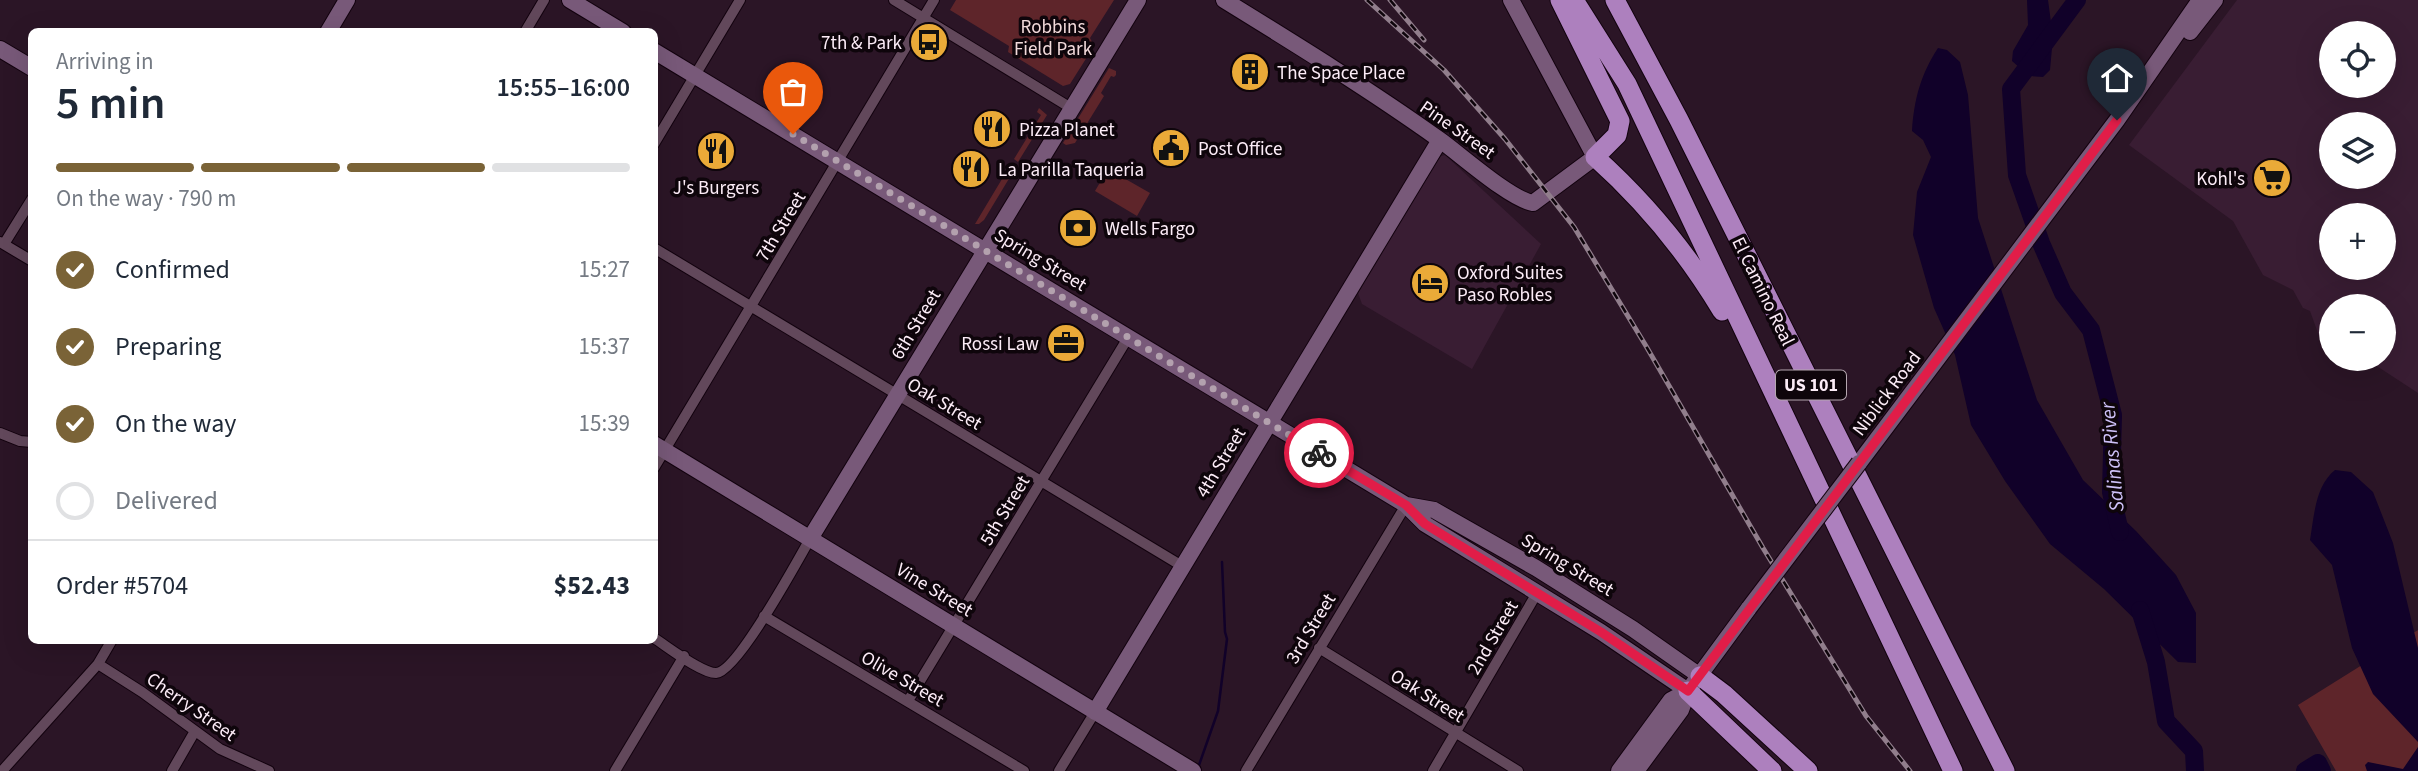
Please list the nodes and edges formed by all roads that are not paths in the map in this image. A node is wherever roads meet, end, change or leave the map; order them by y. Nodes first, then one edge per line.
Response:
1 (347, 0) edge
2 (544, 0) edge
3 (570, 0) edge
4 (740, 0) edge
5 (894, 0) edge
6 (934, 0) edge
7 (1138, 0) edge
8 (1224, 0) edge
9 (1511, 0) edge
10 (1560, 0) edge
11 (1574, 0) edge
12 (1615, 0) edge
13 (2200, 0) edge
14 (2215, 0) edge
15 (923, 19) junction
16 (330, 28) edge
17 (527, 28) edge
18 (616, 28) edge
19 (0, 49) edge
20 (658, 53) edge
21 (28, 66) edge
22 (693, 75) junction
23 (1070, 108) junction
24 (2117, 120) junction
25 (658, 137) edge
26 (1440, 140) junction
27 (1595, 157) junction
28 (839, 162) junction
29 (28, 205) edge
30 (2, 243) edge
31 (658, 250) edge
32 (985, 250) junction
33 (28, 259) edge
34 (751, 307) junction
35 (1129, 336) junction
36 (897, 395) junction
37 (1269, 423) junction
38 (0, 433) edge
39 (28, 442) edge
40 (660, 447) edge
41 (1810, 470) junction
42 (1041, 481) junction
43 (1406, 505) junction
44 (811, 537) junction
45 (1182, 566) junction
46 (1537, 593) junction
47 (764, 616) junction
48 (954, 625) junction
49 (658, 640) edge
50 (110, 644) edge
51 (1319, 648) junction
52 (684, 656) junction
53 (98, 664) junction
54 (1694, 683) junction
55 (908, 701) junction
56 (1095, 712) junction
57 (195, 731) junction
58 (1456, 733) junction
59 (1192, 770) edge
60 (2, 771) edge
61 (172, 771) edge
62 (269, 771) edge
63 (615, 771) edge
64 (1024, 771) edge
65 (1059, 771) edge
66 (1245, 771) edge
67 (1433, 771) edge
68 (1518, 771) edge
69 (1619, 771) edge
70 (1636, 771) edge
71 (1772, 771) edge
72 (1808, 771) edge
73 (1953, 771) edge
74 (2005, 771) edge

1 - 16 main road
2 - 17 street
3 - 18 main road
4 - 22 street
5 - 15 street
6 - 15 street, 7th Street
7 - 23 main road, 6th Street
8 - 26 main road, Pine Street
9 - 27 main road
10 - 27 highway
11 - 41 highway, El Camino Real / US 101
12 - 74 highway, El Camino Real / US 101
13 - 24 main road, Niblick Road
14 - 24 main road, Niblick Road
15 - 23 street
15 - 28 street, 7th Street
19 - 21 main road
20 - 22 main road, Spring Street
22 - 25 street
22 - 28 main road, Spring Street
23 - 32 main road, 6th Street
24 - 54 main road, Niblick Road, bridge
26 - 27 main road, Pine Street
26 - 37 main road, 4th Street
27 - 41 highway
28 - 32 main road, Spring Street
28 - 34 street, 7th Street
29 - 30 street
30 - 33 street
31 - 34 street, Oak Street
32 - 35 main road, Spring Street
32 - 36 main road, 6th Street
34 - 36 street, Oak Street
34 - 40 street, 7th Street
35 - 37 main road, Spring Street
35 - 42 street, 5th Street
36 - 42 street, Oak Street
36 - 44 main road, 6th Street
37 - 43 main road, Spring Street
37 - 45 main road, 4th Street
38 - 39 street
40 - 44 main road, Vine Street
41 - 73 highway, El Camino Real / US 101
42 - 45 street, Oak Street
42 - 48 street, 5th Street
43 - 46 main road, Spring Street
43 - 51 street, 3rd Street
43 - 54 main road, Spring Street
44 - 47 street, 6th Street
44 - 48 main road, Vine Street
45 - 56 main road, 4th Street
46 - 54 main road, Spring Street
46 - 58 street, 2nd Street
47 - 52 street, 6th Street
47 - 55 street, Olive Street
48 - 55 street, 5th Street
48 - 56 main road, Vine Street
49 - 52 street
50 - 53 street
51 - 58 street, Oak Street
51 - 66 street, 3rd Street
52 - 63 street
53 - 57 street, Cherry Street
53 - 60 street
54 - 69 main road
54 - 70 main road
54 - 71 highway
54 - 72 highway
55 - 64 street, Olive Street
56 - 59 main road, Vine Street
56 - 65 street, 4th Street
57 - 61 street
57 - 62 street, Cherry Street
58 - 67 street, 2nd Street
58 - 68 street, Oak Street

